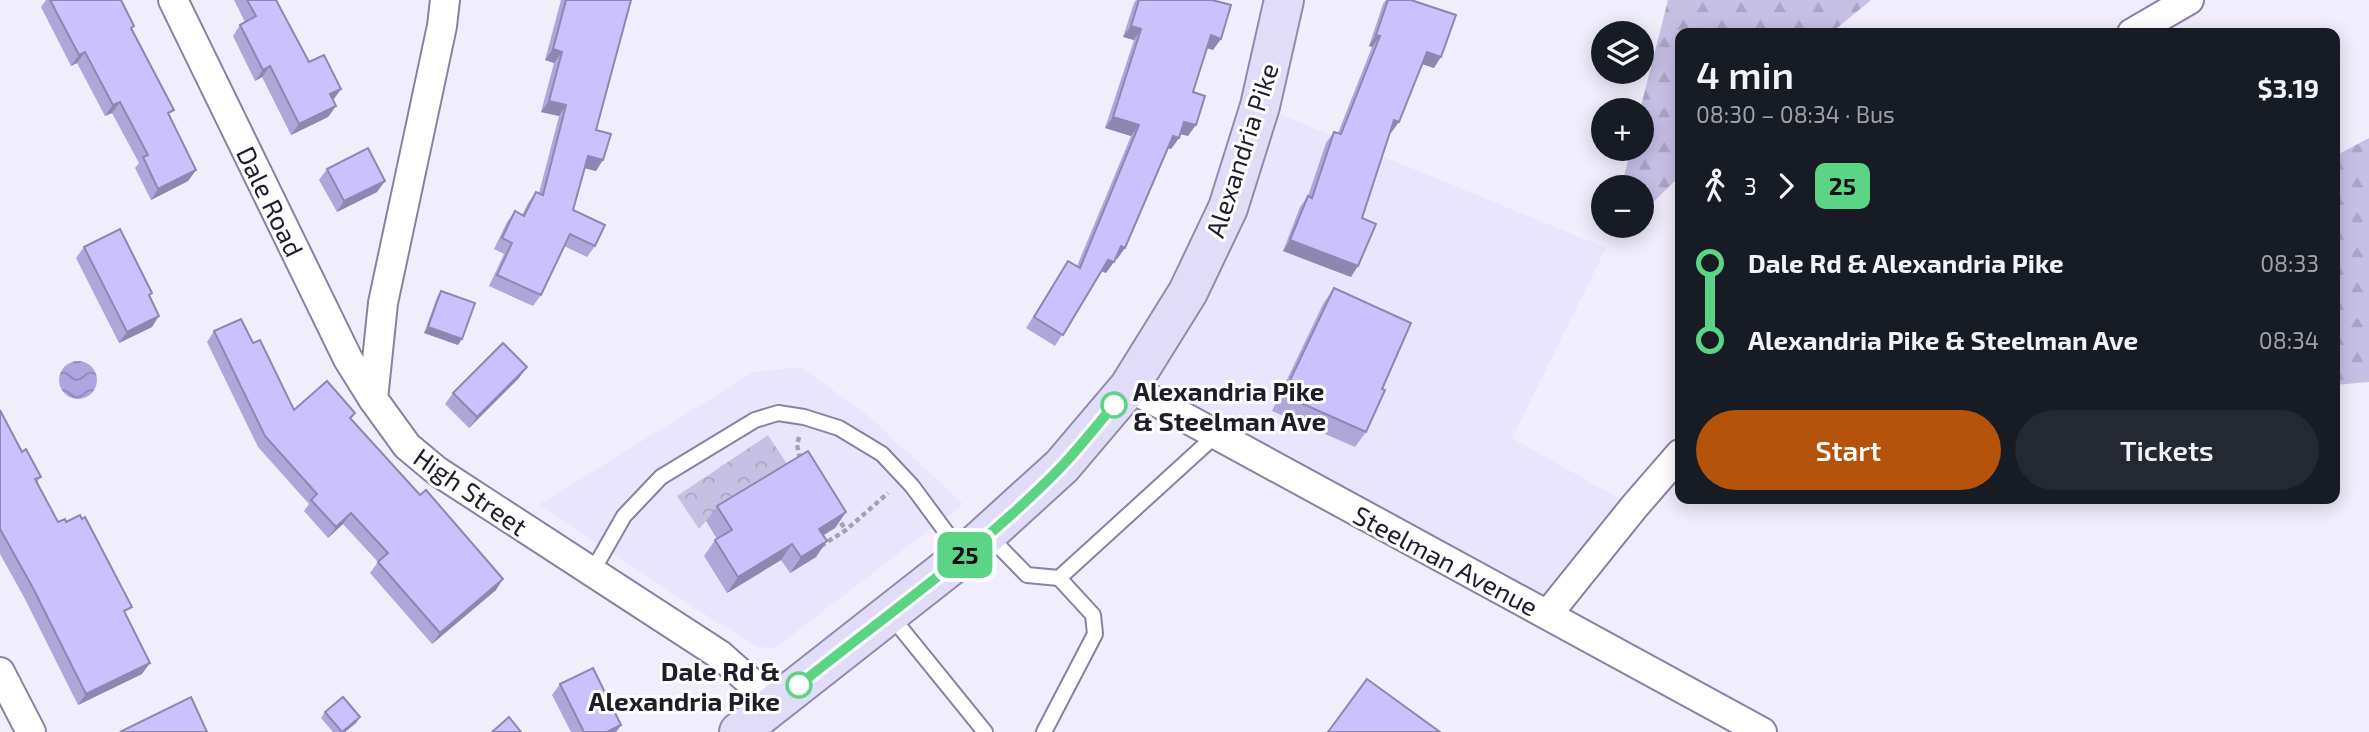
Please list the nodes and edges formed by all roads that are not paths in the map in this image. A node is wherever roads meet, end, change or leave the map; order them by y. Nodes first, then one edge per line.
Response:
1 (173, 0) edge
2 (445, 0) edge
3 (1284, 0) edge
4 (2189, 0) edge
5 (2141, 28) edge
6 (1129, 387) junction
7 (373, 399) junction
8 (1217, 434) junction
9 (1675, 460) edge
10 (975, 545) junction
11 (592, 572) junction
12 (1059, 578) junction
13 (888, 613) junction
14 (1548, 614) junction
15 (0, 672) edge
16 (779, 702) junction
17 (31, 732) edge
18 (739, 732) edge
19 (985, 732) edge
20 (1044, 732) edge
21 (1762, 732) edge

1 - 7 street, Dale Road
2 - 7 street
3 - 6 main road, Alexandria Pike
4 - 5 street
6 - 8 street, Steelman Avenue
6 - 10 main road, Alexandria Pike
7 - 11 street, High Street
8 - 12 lane
8 - 14 street, Steelman Avenue
9 - 14 street
10 - 11 lane
10 - 12 lane
10 - 13 main road, Alexandria Pike
11 - 16 street, High Street
12 - 20 lane
13 - 16 main road, Alexandria Pike
13 - 19 lane
14 - 21 street, Steelman Avenue
15 - 17 street
16 - 18 main road, Alexandria Pike

